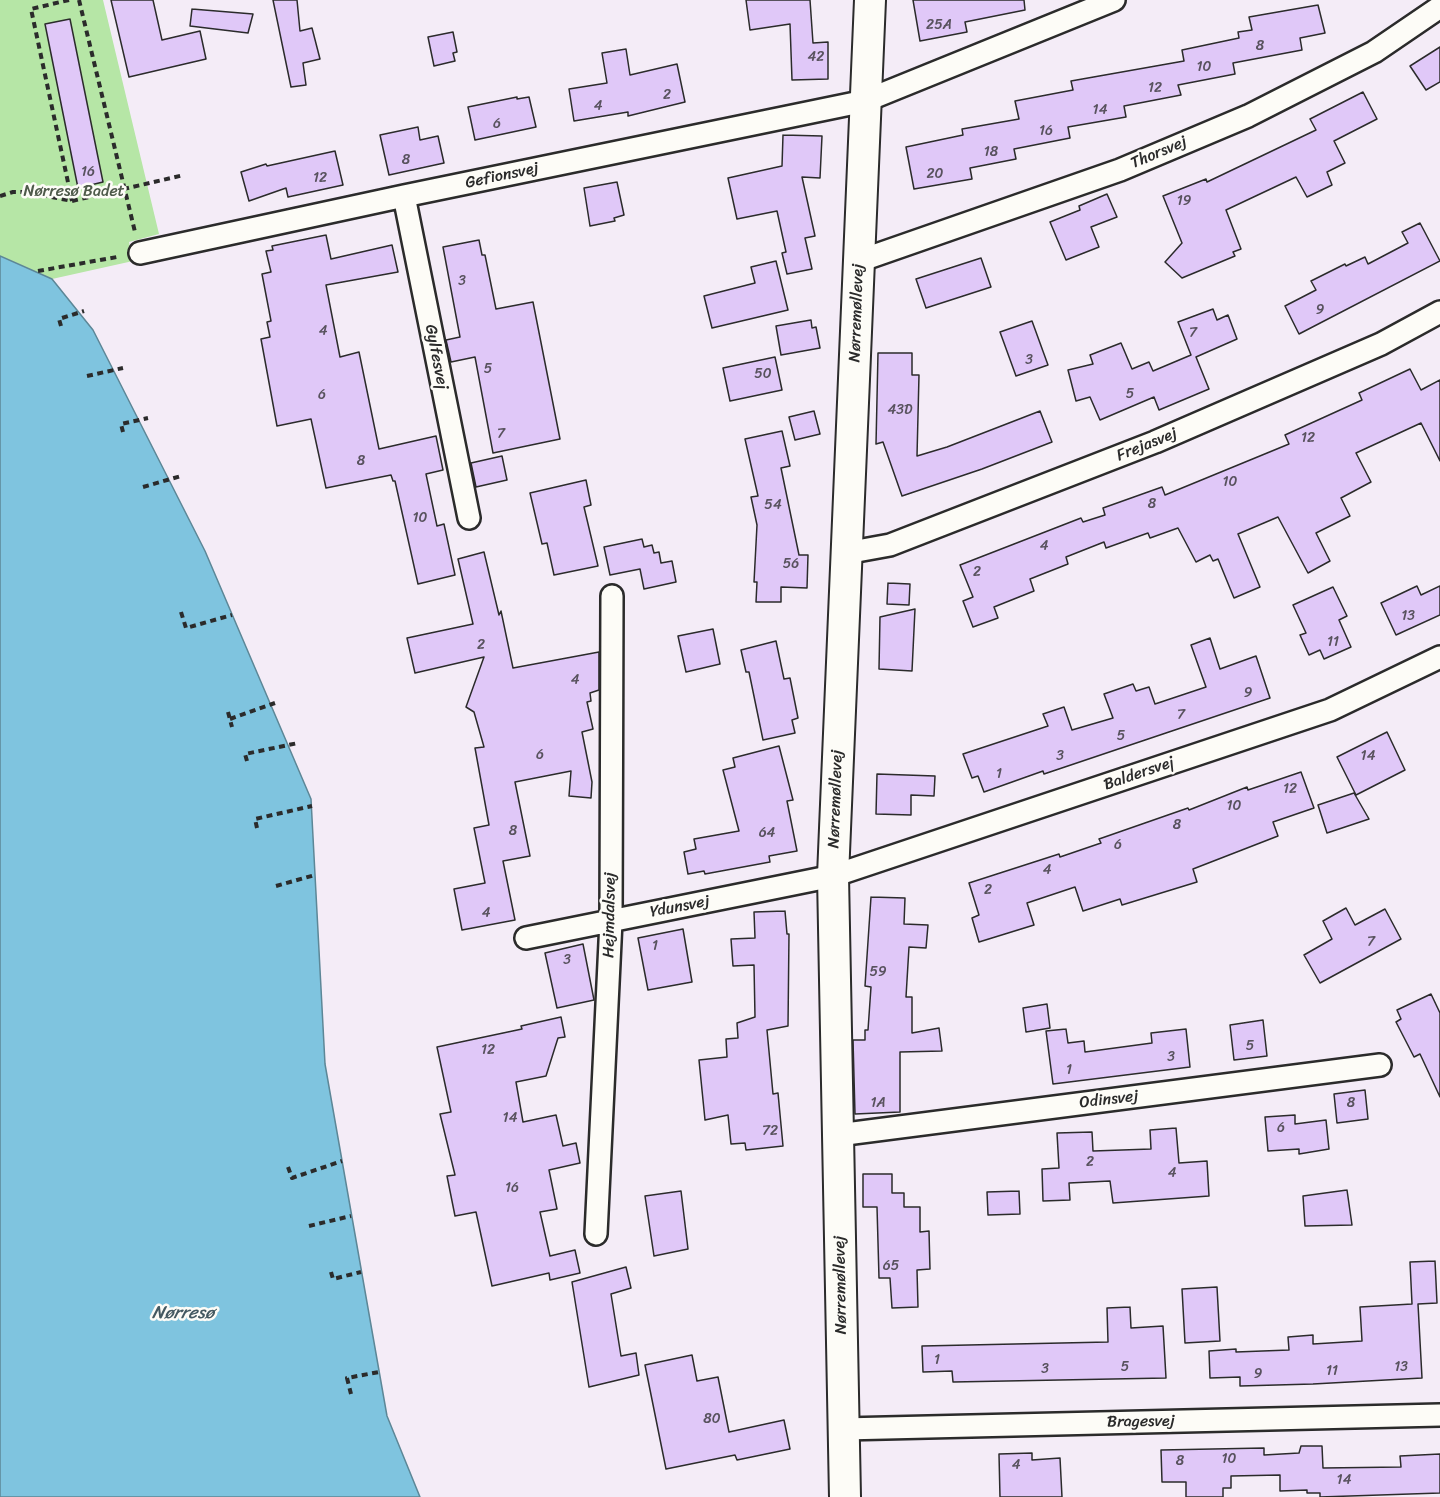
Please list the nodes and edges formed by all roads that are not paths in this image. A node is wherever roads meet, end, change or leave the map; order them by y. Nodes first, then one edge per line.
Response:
1 (870, 0) edge
2 (1114, 0) edge
3 (1440, 7) edge
4 (865, 101) junction
5 (404, 196) junction
6 (140, 253) road end
7 (859, 261) junction
8 (1440, 312) edge
9 (469, 518) dead end
10 (846, 553) junction
11 (612, 596) dead end
12 (1440, 657) edge
13 (833, 876) junction
14 (611, 921) junction
15 (526, 938) dead end
16 (1380, 1065) dead end
17 (838, 1135) junction
18 (596, 1234) dead end
19 (1440, 1415) edge
20 (843, 1429) junction
21 (845, 1497) edge

1 - 4 street, Nørremøllevej
2 - 4 street
3 - 7 street, Thorsvej
4 - 5 street, Gefionsvej
4 - 7 street, Nørremøllevej
5 - 6 street, Gefionsvej
5 - 9 street, Gylfesvej
7 - 10 street, Nørremøllevej
8 - 10 street, Frejasvej
10 - 13 street, Nørremøllevej
11 - 14 street, Hejmdalsvej
12 - 13 street, Baldersvej
13 - 14 street, Ydunsvej
13 - 17 street, Nørremøllevej
14 - 15 street, Ydunsvej
14 - 18 street, Hejmdalsvej
16 - 17 street, Odinsvej
17 - 20 street, Nørremøllevej
19 - 20 street, Bragesvej
20 - 21 street, Nørremøllevej

